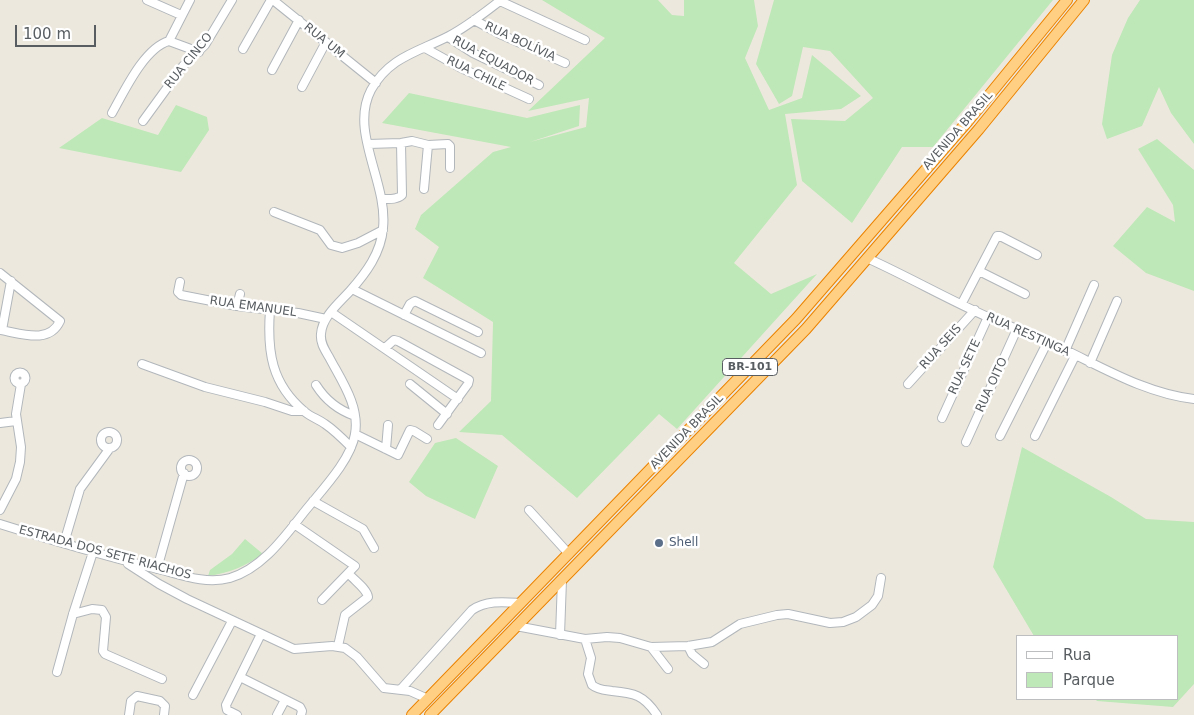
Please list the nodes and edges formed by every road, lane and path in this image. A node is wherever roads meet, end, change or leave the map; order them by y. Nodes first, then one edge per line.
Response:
1 (147, 0) edge
2 (190, 0) edge
3 (232, 0) edge
4 (272, 0) edge
5 (500, 0) edge
6 (1067, 0) edge
7 (1084, 0) edge
8 (181, 15) junction
9 (298, 20) junction
10 (474, 20) junction
11 (448, 37) junction
12 (585, 40) dead end
13 (169, 41) junction
14 (326, 42) junction
15 (425, 48) junction
16 (243, 49) dead end
17 (199, 52) junction
18 (565, 63) dead end
19 (272, 70) dead end
20 (376, 83) junction
21 (539, 84) dead end
22 (302, 86) dead end
23 (529, 99) dead end
24 (112, 113) dead end
25 (144, 121) dead end
26 (401, 143) junction
27 (368, 144) junction
28 (428, 145) junction
29 (450, 168) dead end
30 (424, 189) dead end
31 (382, 199) junction
32 (274, 212) dead end
33 (383, 230) junction
34 (1037, 255) dead end
35 (868, 258) junction
36 (979, 271) junction
37 (0, 273) edge
38 (10, 281) junction
39 (180, 282) dead end
40 (1094, 286) dead end
41 (352, 289) junction
42 (240, 294) dead end
43 (1025, 294) dead end
44 (1117, 301) dead end
45 (962, 303) junction
46 (238, 306) junction
47 (270, 310) junction
48 (975, 310) junction
49 (331, 312) junction
50 (404, 315) junction
51 (988, 317) junction
52 (326, 319) junction
53 (1018, 329) junction
54 (1, 330) edge
55 (478, 332) dead end
56 (1048, 342) junction
57 (385, 348) junction
58 (1065, 351) junction
59 (481, 353) dead end
60 (1075, 356) junction
61 (1090, 363) junction
62 (142, 364) dead end
63 (21, 384) dead end
64 (410, 384) dead end
65 (908, 384) dead end
66 (316, 385) dead end
67 (458, 399) junction
68 (1194, 399) edge
69 (304, 411) junction
70 (447, 414) junction
71 (355, 416) junction
72 (942, 418) dead end
73 (16, 422) junction
74 (0, 423) edge
75 (388, 425) dead end
76 (438, 426) dead end
77 (355, 434) junction
78 (1000, 436) dead end
79 (1034, 436) dead end
80 (427, 439) dead end
81 (966, 442) dead end
82 (351, 447) junction
83 (110, 448) dead end
84 (386, 449) junction
85 (184, 473) dead end
86 (313, 501) junction
87 (0, 510) edge
88 (529, 510) dead end
89 (0, 524) edge
90 (294, 524) junction
91 (64, 544) junction
92 (374, 548) dead end
93 (93, 552) junction
94 (569, 554) junction
95 (123, 561) junction
96 (157, 569) junction
97 (349, 574) junction
98 (881, 578) dead end
99 (562, 580) junction
100 (322, 600) dead end
101 (521, 603) junction
102 (73, 614) junction
103 (232, 621) junction
104 (516, 626) junction
105 (261, 634) junction
106 (560, 635) junction
107 (585, 639) junction
108 (338, 646) junction
109 (688, 646) junction
110 (651, 647) junction
111 (704, 664) dead end
112 (668, 668) dead end
113 (58, 672) dead end
114 (240, 677) junction
115 (162, 679) dead end
116 (401, 689) junction
117 (193, 695) dead end
118 (428, 699) junction
119 (285, 700) junction
120 (233, 713) edge
121 (129, 715) edge
122 (164, 715) edge
123 (277, 715) edge
124 (301, 715) edge
125 (412, 715) edge
126 (430, 715) edge
127 (657, 715) edge

1 - 8 street
2 - 8 street
3 - 17 street, RUA CINCO
4 - 9 street, RUA UM
4 - 16 street
5 - 10 street, ESTRADA DOS SETE RIACHOS
5 - 12 street
6 - 94 highway, AVENIDA BRASIL / BR-101
7 - 35 highway, AVENIDA BRASIL / BR-101
8 - 13 street
9 - 14 street, RUA UM
9 - 19 street
10 - 11 street, ESTRADA DOS SETE RIACHOS
10 - 18 street, RUA BOLÍVIA
11 - 15 street, ESTRADA DOS SETE RIACHOS
11 - 21 street, RUA EQUADOR
13 - 17 street
13 - 24 street
14 - 20 street, RUA UM
14 - 22 street
15 - 20 street, ESTRADA DOS SETE RIACHOS
15 - 23 street, RUA CHILE
17 - 25 street, RUA CINCO
20 - 27 street, ESTRADA DOS SETE RIACHOS
26 - 27 street
26 - 28 street
26 - 31 street
27 - 31 street, ESTRADA DOS SETE RIACHOS
28 - 29 street
28 - 30 street
31 - 33 street, ESTRADA DOS SETE RIACHOS
32 - 33 street
33 - 41 street, ESTRADA DOS SETE RIACHOS
34 - 36 street
35 - 45 street, RUA RESTINGA
35 - 99 highway, AVENIDA BRASIL / BR-101
36 - 43 street
36 - 45 street
37 - 38 street
38 - 54 street
38 - 54 street
39 - 46 street, RUA EMANUEL
40 - 58 street
41 - 49 street, ESTRADA DOS SETE RIACHOS
41 - 50 street
42 - 46 street
44 - 61 street
45 - 48 street, RUA RESTINGA
46 - 47 street, RUA EMANUEL
47 - 52 street, RUA EMANUEL
47 - 69 street
48 - 51 street, RUA RESTINGA
48 - 65 street, RUA SEIS
49 - 52 street, ESTRADA DOS SETE RIACHOS
49 - 57 street
50 - 55 street
50 - 59 street
51 - 53 street, RUA RESTINGA
51 - 72 street, RUA SETE
52 - 71 street, ESTRADA DOS SETE RIACHOS
53 - 56 street, RUA RESTINGA
53 - 81 street, RUA OITO
56 - 58 street, RUA RESTINGA
56 - 78 street
57 - 67 street
57 - 67 street
58 - 60 street, RUA RESTINGA
60 - 61 street, RUA RESTINGA
60 - 79 street
61 - 68 street, RUA RESTINGA
62 - 69 street
63 - 73 street
64 - 70 street
66 - 71 street
67 - 70 street
69 - 82 street
70 - 76 street
71 - 77 street, ESTRADA DOS SETE RIACHOS
73 - 74 street
73 - 87 street
75 - 84 street
77 - 82 street, ESTRADA DOS SETE RIACHOS
77 - 84 street
80 - 84 street
82 - 86 street, ESTRADA DOS SETE RIACHOS
83 - 91 street
85 - 96 street
86 - 90 street, ESTRADA DOS SETE RIACHOS
86 - 92 street
88 - 94 street
89 - 91 street, ESTRADA DOS SETE RIACHOS
90 - 96 street, ESTRADA DOS SETE RIACHOS
90 - 97 street
91 - 93 street, ESTRADA DOS SETE RIACHOS
93 - 95 street, ESTRADA DOS SETE RIACHOS
93 - 102 street
94 - 101 highway, AVENIDA BRASIL / BR-101
95 - 96 street, ESTRADA DOS SETE RIACHOS
95 - 103 street
97 - 100 street
97 - 108 street
98 - 109 street
99 - 104 highway, AVENIDA BRASIL / BR-101
99 - 106 street
101 - 116 street
101 - 118 highway, AVENIDA BRASIL / BR-101
102 - 113 street
102 - 115 street
103 - 105 street
103 - 117 street
104 - 106 street
104 - 126 highway, AVENIDA BRASIL / BR-101
105 - 108 street
105 - 114 street
106 - 107 street
107 - 110 street
107 - 127 street
108 - 116 street
109 - 110 street
109 - 111 street
110 - 112 street
114 - 119 street
114 - 120 street
116 - 118 street
118 - 125 highway, AVENIDA BRASIL / BR-101
119 - 123 street
119 - 124 street
121 - 122 street

